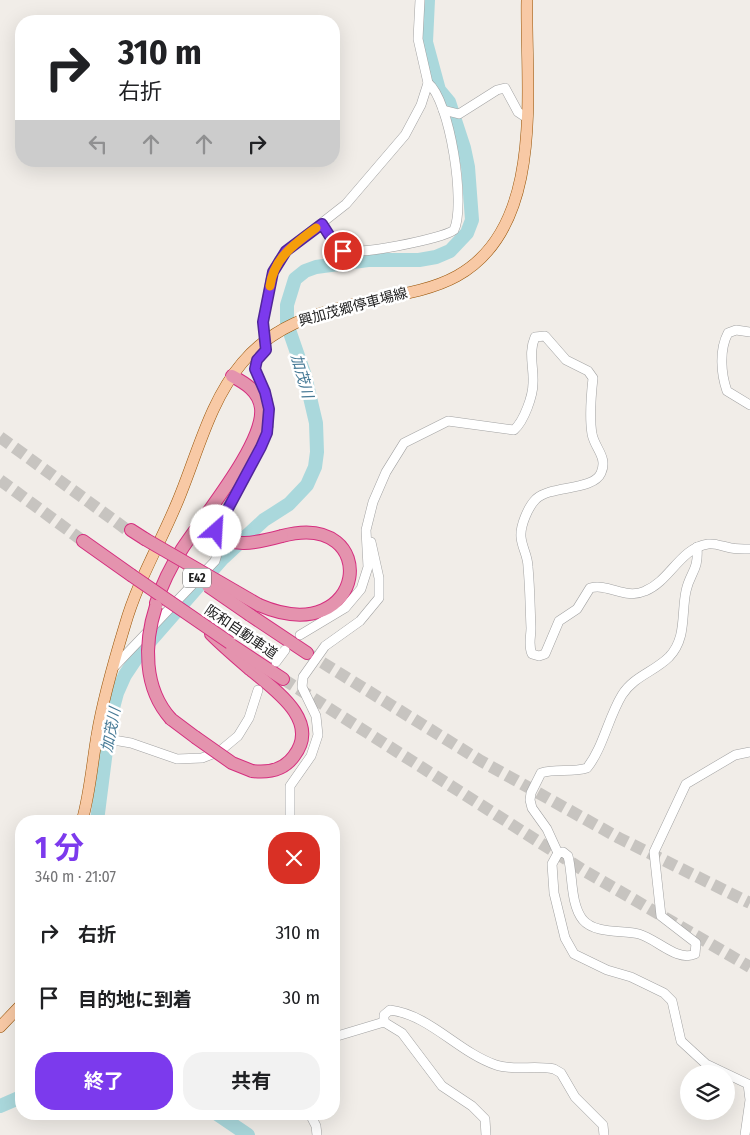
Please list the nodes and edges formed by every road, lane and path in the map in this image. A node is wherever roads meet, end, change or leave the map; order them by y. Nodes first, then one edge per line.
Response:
1 (420, 0) edge
2 (527, 0) edge
3 (428, 83) junction
4 (443, 110) junction
5 (527, 118) junction
6 (322, 224) junction
7 (750, 332) edge
8 (264, 340) junction
9 (232, 376) junction
10 (750, 405) edge
11 (201, 520) junction
12 (367, 524) junction
13 (130, 531) tunnel mouth
14 (84, 541) tunnel mouth
15 (697, 547) junction
16 (750, 549) edge
17 (254, 610) junction
18 (300, 635) dead end
19 (227, 646) junction
20 (285, 650) dead end
21 (308, 653) tunnel mouth
22 (276, 662) dead end
23 (113, 668) junction
24 (283, 679) tunnel mouth
25 (258, 690) dead end
26 (98, 737) junction
27 (750, 752) edge
28 (83, 815) edge
29 (290, 815) edge
30 (558, 854) junction
31 (15, 1011) edge
32 (384, 1022) junction
33 (0, 1027) edge
34 (340, 1035) edge
35 (313, 1120) edge
36 (317, 1135) edge
37 (486, 1135) edge
38 (604, 1135) edge
39 (745, 1135) edge

1 - 3 street
2 - 5 main road, 興加茂郷停車場線
3 - 4 street
3 - 6 street
4 - 5 street
4 - 6 street
5 - 8 main road, 興加茂郷停車場線
6 - 8 street
7 - 10 street
8 - 9 main road, 興加茂郷停車場線
8 - 23 street
9 - 11 highway
9 - 23 main road, 興加茂郷停車場線
11 - 17 highway, bridge
11 - 19 highway, bridge
12 - 15 street
12 - 18 street
12 - 29 street
13 - 17 highway, 阪和自動車道 / E42, bridge
14 - 19 highway, 阪和自動車道 / E42, bridge
15 - 16 street
15 - 30 street
17 - 21 highway, 阪和自動車道 / E42
19 - 24 highway, 阪和自動車道 / E42
20 - 22 street
23 - 26 main road, 興加茂郷停車場線
25 - 26 street
26 - 28 main road, 興加茂郷停車場線
27 - 30 street
30 - 39 street
31 - 33 main road
32 - 34 street
32 - 37 street
32 - 38 street
35 - 36 street

